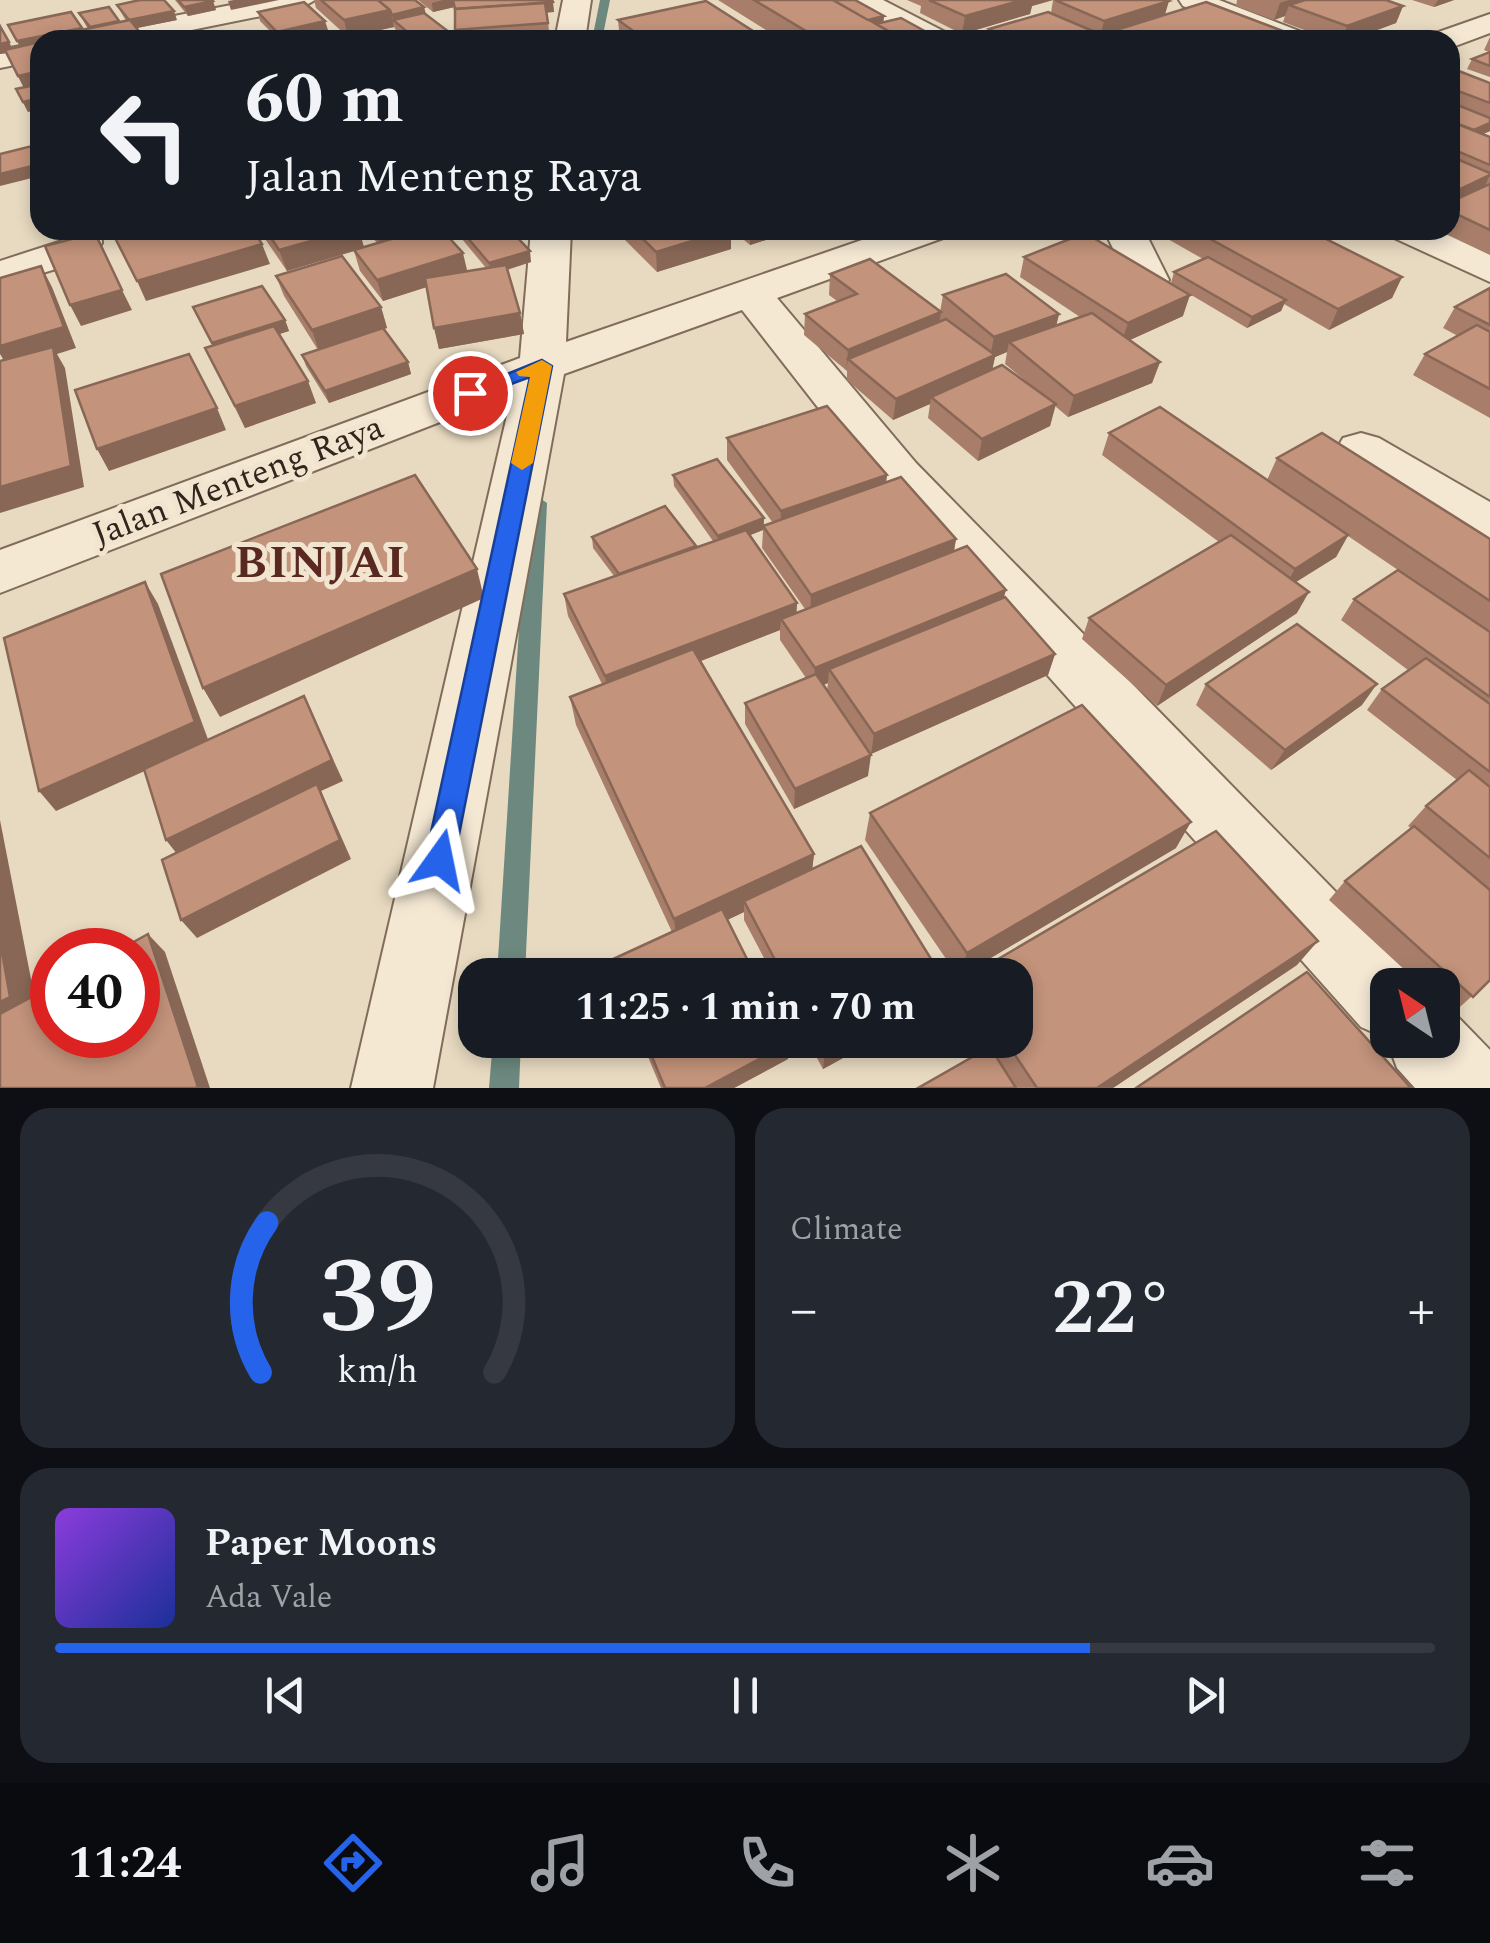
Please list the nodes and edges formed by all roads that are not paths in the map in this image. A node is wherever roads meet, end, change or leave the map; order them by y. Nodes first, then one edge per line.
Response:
1 (301, 0) edge
2 (577, 0) edge
3 (862, 0) edge
4 (1193, 0) edge
5 (1490, 23) edge
6 (201, 30) edge
7 (572, 30) edge
8 (919, 30) edge
9 (1270, 30) edge
10 (1460, 34) edge
11 (30, 53) edge
12 (0, 58) edge
13 (82, 240) edge
14 (550, 240) edge
15 (899, 240) edge
16 (1129, 240) edge
17 (1428, 240) edge
18 (1490, 270) edge
19 (0, 274) edge
20 (1148, 280) edge
21 (749, 291) junction
22 (542, 366) junction
23 (1361, 450) dead end
24 (1490, 527) edge
25 (0, 572) edge
26 (1370, 981) edge
27 (1442, 1058) edge
28 (392, 1088) edge
29 (1470, 1088) edge

1 - 6 street
2 - 7 street
3 - 8 street
4 - 9 street
5 - 10 street
11 - 12 street
13 - 19 street
14 - 22 street
15 - 21 street, Jalan Menteng Raya
16 - 20 street
17 - 18 street
21 - 22 street, Jalan Menteng Raya
21 - 26 street
22 - 25 street, Jalan Menteng Raya
22 - 28 street
23 - 24 street
27 - 29 street

